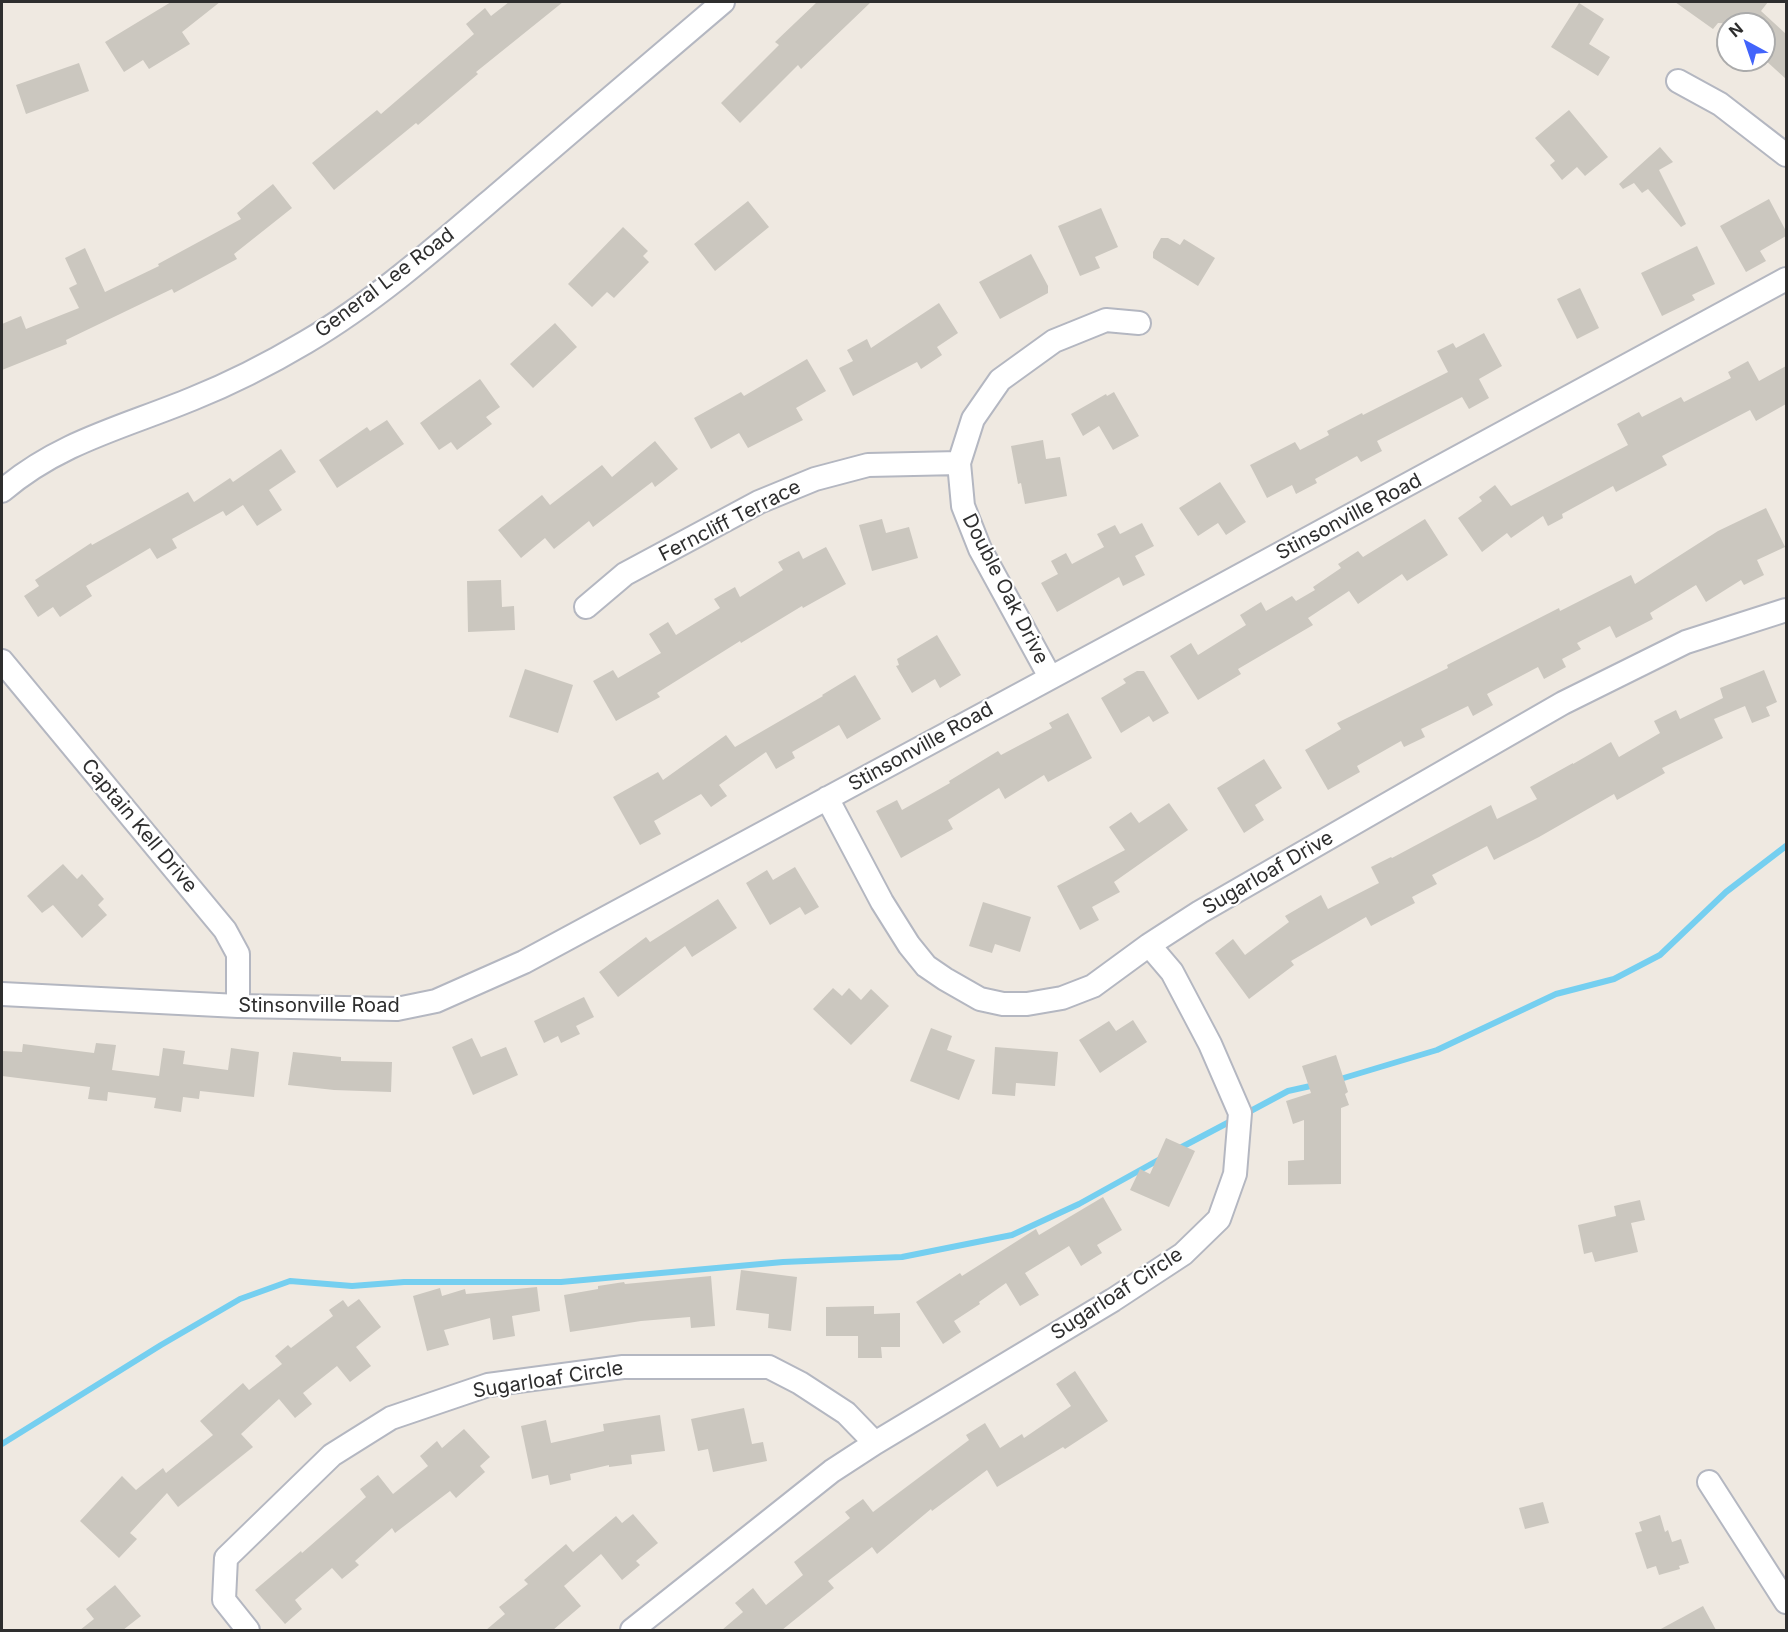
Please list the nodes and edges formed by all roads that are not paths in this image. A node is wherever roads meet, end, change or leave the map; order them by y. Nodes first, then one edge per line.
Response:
1 (723, 2) edge
2 (1678, 81) dead end
3 (1786, 155) edge
4 (1786, 279) edge
5 (1139, 323) dead end
6 (959, 463) junction
7 (2, 491) edge
8 (586, 608) dead end
9 (1786, 610) edge
10 (2, 661) edge
11 (1050, 677) junction
12 (827, 798) junction
13 (1149, 945) junction
14 (2, 994) edge
15 (238, 1006) junction
16 (875, 1443) junction
17 (1709, 1482) dead end
18 (1786, 1602) edge
19 (248, 1630) edge
20 (632, 1630) edge

1 - 7 street, General Lee Road
2 - 3 street
4 - 11 street, Stinsonville Road
5 - 6 street, Double Oak Drive
6 - 8 street, Ferncliff Terrace
6 - 11 street, Double Oak Drive
9 - 13 street, Sugarloaf Drive
10 - 15 street, Captain Kell Drive
11 - 12 street, Stinsonville Road
12 - 13 street, Sugarloaf Drive
12 - 15 street, Stinsonville Road
13 - 16 street, Sugarloaf Circle
14 - 15 street, Stinsonville Road
16 - 19 street, Sugarloaf Circle
16 - 20 street, Sugarloaf Circle
17 - 18 street

